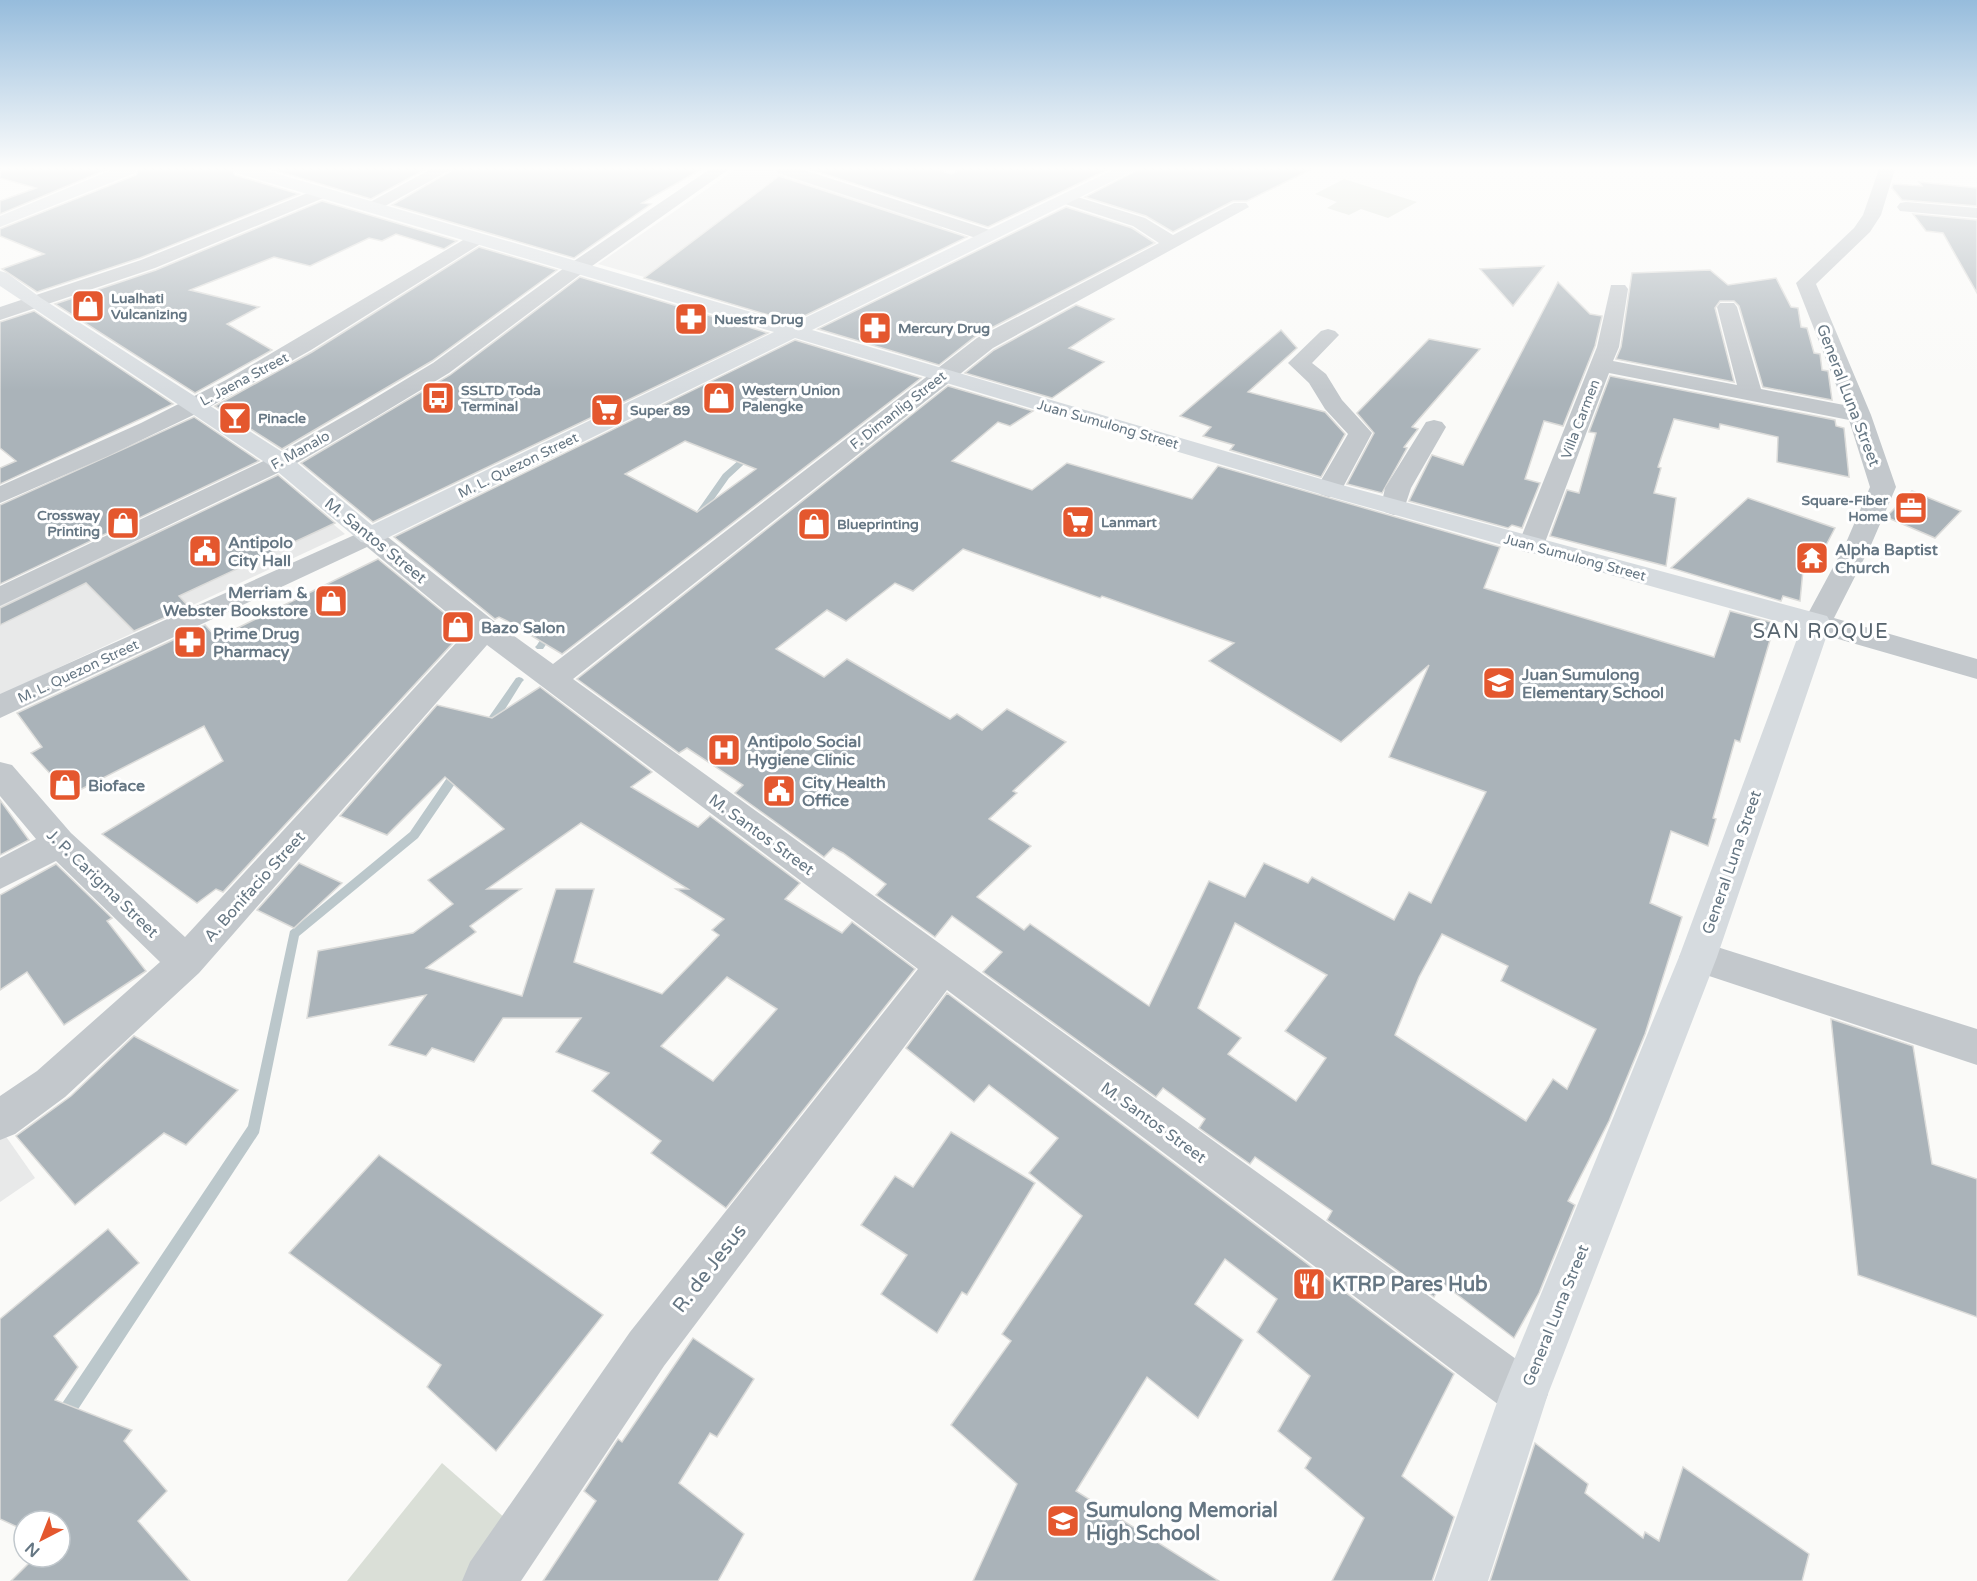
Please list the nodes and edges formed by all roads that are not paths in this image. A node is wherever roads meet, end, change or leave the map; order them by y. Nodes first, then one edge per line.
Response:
1 (199, 243) edge
2 (469, 243) edge
3 (489, 243) edge
4 (613, 243) edge
5 (975, 243) edge
6 (1172, 243) edge
7 (1849, 243) edge
8 (578, 267) junction
9 (0, 277) edge
10 (1618, 289) dead end
11 (34, 302) junction
12 (1727, 307) dead end
13 (0, 314) edge
14 (793, 332) junction
15 (1328, 335) dead end
16 (1601, 365) junction
17 (942, 376) junction
18 (1751, 395) junction
19 (195, 405) junction
20 (1859, 415) junction
21 (1434, 427) dead end
22 (281, 462) junction
23 (1329, 489) junction
24 (0, 495) edge
25 (1395, 507) junction
26 (370, 536) junction
27 (1531, 545) junction
28 (0, 597) edge
29 (1818, 623) junction
30 (485, 629) junction
31 (1977, 669) edge
32 (554, 678) junction
33 (0, 707) edge
34 (0, 774) edge
35 (59, 843) junction
36 (0, 875) edge
37 (1698, 957) junction
38 (186, 962) junction
39 (943, 966) junction
40 (1977, 1047) edge
41 (0, 1120) edge
42 (1524, 1394) junction
43 (489, 1581) edge
44 (1461, 1581) edge

1 - 11 street
2 - 19 street, L. Jaena Street
3 - 8 main road, Juan Sumulong Street
4 - 8 street, F. Manalo
5 - 14 main road, M. L. Quezon Street
6 - 17 street, F. Dimanlig Street
7 - 20 street, General Luna Street
8 - 14 main road, Juan Sumulong Street
8 - 22 street, F. Manalo
9 - 11 main road, M. Santos Street
10 - 16 street, Villa Carmen
11 - 13 street
11 - 19 main road, M. Santos Street
12 - 18 street
14 - 17 main road, Juan Sumulong Street
14 - 26 main road, M. L. Quezon Street
15 - 23 street
16 - 18 street
16 - 27 street, Villa Carmen
17 - 23 main road, Juan Sumulong Street
17 - 32 street, F. Dimanlig Street
18 - 20 street
19 - 22 main road, M. Santos Street
19 - 24 street, L. Jaena Street
20 - 29 street, General Luna Street
21 - 25 street
22 - 26 main road, M. Santos Street
22 - 28 street, F. Manalo
23 - 25 main road, Juan Sumulong Street
25 - 27 main road, Juan Sumulong Street
26 - 30 street, M. Santos Street
26 - 33 street, M. L. Quezon Street
27 - 29 main road, Juan Sumulong Street
29 - 31 street, Juan Sumulong Street
29 - 37 main road, General Luna Street
30 - 32 street, M. Santos Street
30 - 38 street, A. Bonifacio Street
32 - 39 street, M. Santos Street
34 - 35 street, J. P. Carigma Street
35 - 36 street
35 - 38 street, J. P. Carigma Street
37 - 40 street
37 - 42 main road, General Luna Street
38 - 41 street, A. Bonifacio Street
39 - 42 street, M. Santos Street
39 - 43 street, R. de Jesus
42 - 44 main road, General Luna Street

